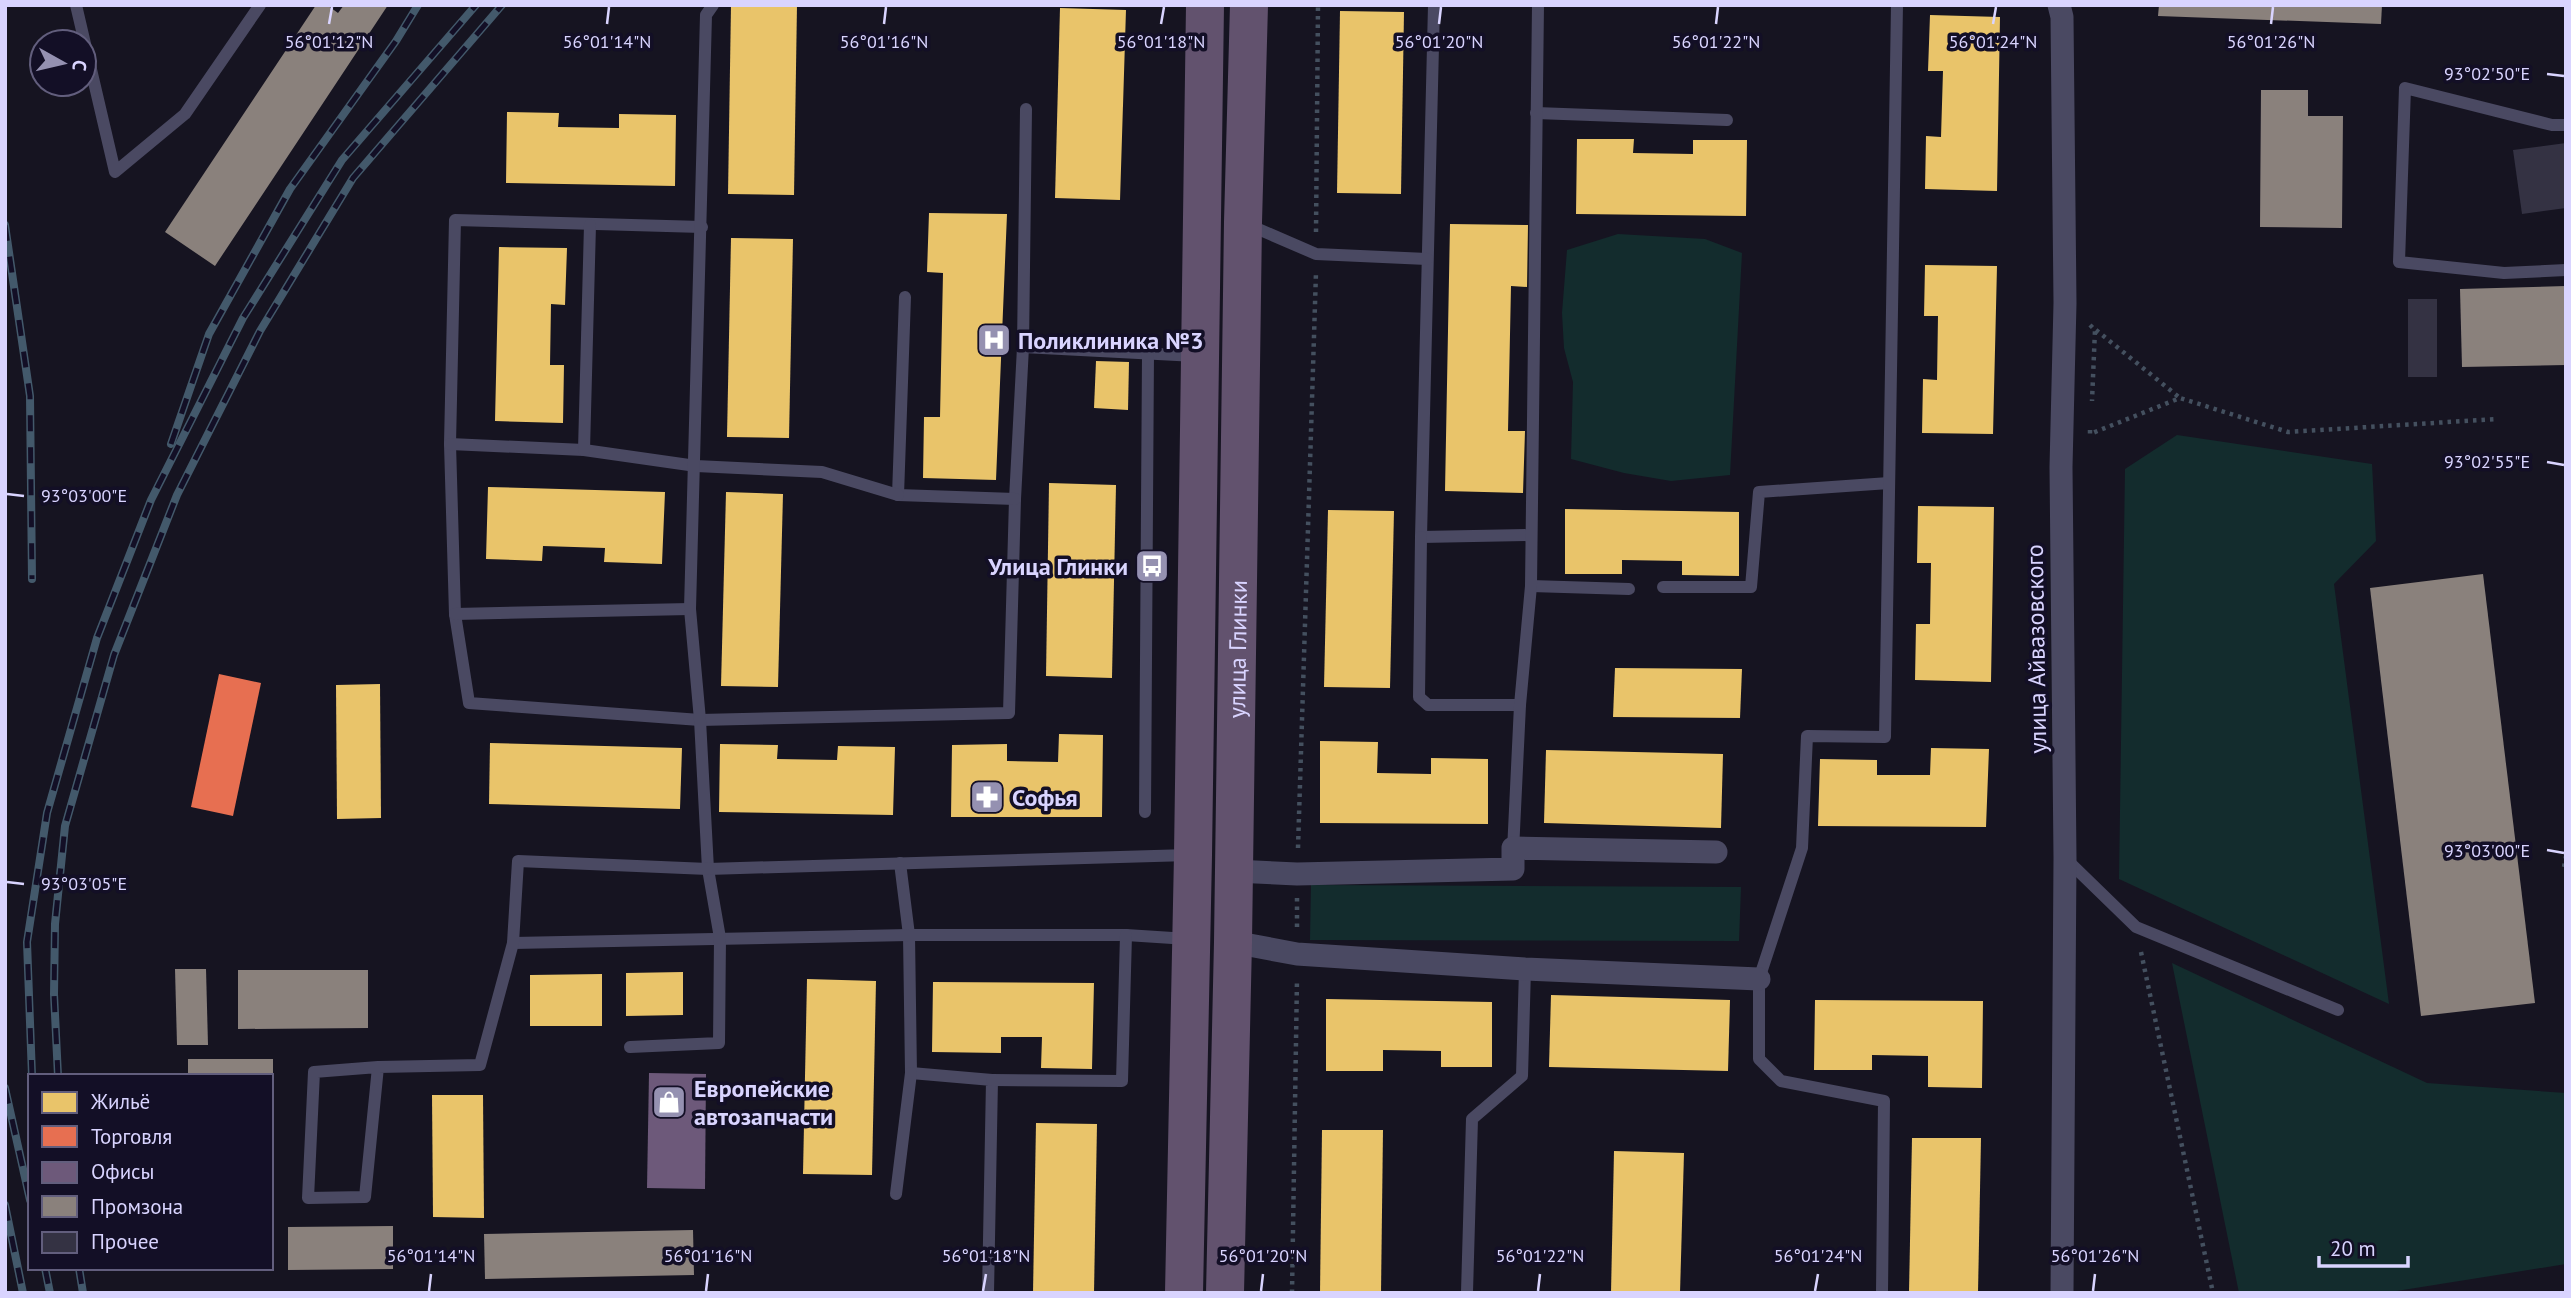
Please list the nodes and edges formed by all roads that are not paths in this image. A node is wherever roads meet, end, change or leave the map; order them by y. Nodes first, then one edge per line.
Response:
1 (76, 5) edge
2 (260, 5) edge
3 (713, 5) edge
4 (1205, 5) edge
5 (1249, 5) edge
6 (1434, 5) edge
7 (1538, 5) edge
8 (1897, 5) edge
9 (2059, 5) edge
10 (1026, 109) dead end
11 (1536, 113) junction
12 (1727, 120) dead end
13 (2566, 125) edge
14 (1243, 222) junction
15 (590, 225) junction
16 (702, 227) junction
17 (1427, 259) junction
18 (2566, 270) edge
19 (905, 297) dead end
20 (1023, 347) junction
21 (1148, 353) junction
22 (1200, 356) junction
23 (1241, 357) junction
24 (450, 444) junction
25 (584, 450) junction
26 (696, 466) junction
27 (1889, 483) junction
28 (898, 495) junction
29 (1015, 499) junction
30 (1531, 535) junction
31 (1421, 537) junction
32 (1531, 586) junction
33 (1663, 587) dead end
34 (1629, 590) dead end
35 (690, 610) junction
36 (456, 614) junction
37 (1520, 705) junction
38 (700, 720) junction
39 (1145, 812) dead end
40 (1716, 852) dead end
41 (1193, 855) junction
42 (1513, 858) junction
43 (2065, 858) junction
44 (900, 863) junction
45 (708, 869) junction
46 (1234, 871) junction
47 (909, 935) junction
48 (1126, 935) junction
49 (720, 938) junction
50 (1191, 939) junction
51 (1233, 942) junction
52 (513, 943) junction
53 (1525, 969) junction
54 (1759, 979) junction
55 (2338, 1010) dead end
56 (630, 1047) dead end
57 (378, 1067) junction
58 (911, 1073) junction
59 (992, 1080) junction
60 (896, 1194) dead end
61 (1468, 1292) edge
62 (988, 1293) edge
63 (1184, 1293) edge
64 (1225, 1293) edge
65 (1882, 1293) edge
66 (2062, 1293) edge

1 - 2 lane
3 - 16 lane
4 - 22 highway, улица Глинки
5 - 14 highway, улица Глинки
6 - 17 lane
7 - 11 lane
8 - 27 lane
9 - 43 street, улица Айвазовского
10 - 20 lane
11 - 12 lane
11 - 30 lane
13 - 18 lane
14 - 17 lane
14 - 23 highway, улица Глинки
15 - 16 lane
15 - 24 lane
15 - 25 lane
16 - 26 lane
17 - 31 lane
19 - 28 lane
20 - 21 lane
20 - 29 lane
21 - 22 lane
21 - 39 lane
22 - 23 highway
22 - 41 highway, улица Глинки
23 - 46 highway, улица Глинки
24 - 25 lane
24 - 36 lane
25 - 26 lane
26 - 28 lane
26 - 35 lane
27 - 33 lane
27 - 54 lane
28 - 29 lane
29 - 38 lane
30 - 31 lane
30 - 32 lane
31 - 37 lane
32 - 34 lane
32 - 37 lane
35 - 36 lane
35 - 38 lane
36 - 38 lane
37 - 42 lane
38 - 45 lane
40 - 42 street
41 - 44 lane
41 - 50 highway, улица Глинки
42 - 46 street
43 - 55 lane
43 - 66 street, улица Айвазовского
44 - 45 lane
44 - 47 lane
45 - 49 lane
45 - 52 lane
46 - 51 highway, улица Глинки
47 - 48 lane
47 - 49 lane
47 - 58 lane
48 - 50 lane
48 - 59 lane
49 - 52 lane
49 - 56 lane
50 - 63 highway, улица Глинки
51 - 53 street
51 - 64 highway, улица Глинки
52 - 57 lane
53 - 54 street
53 - 61 lane
54 - 65 lane
57 - 57 lane
58 - 59 lane
58 - 60 lane
59 - 62 lane

